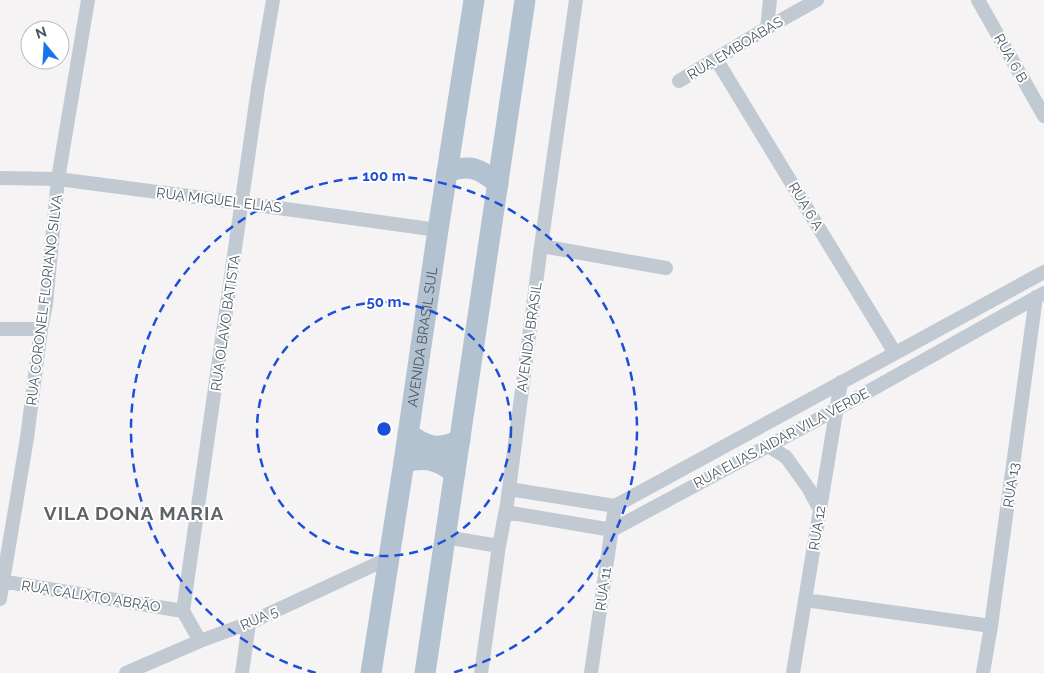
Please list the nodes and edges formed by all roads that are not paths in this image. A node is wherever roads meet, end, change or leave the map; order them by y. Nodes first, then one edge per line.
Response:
1 (88, 0) edge
2 (273, 0) edge
3 (474, 0) edge
4 (525, 0) edge
5 (576, 0) edge
6 (770, 0) edge
7 (817, 0) edge
8 (978, 0) edge
9 (767, 28) junction
10 (716, 59) junction
11 (679, 81) dead end
12 (1044, 116) edge
13 (450, 151) junction
14 (502, 158) junction
15 (447, 172) junction
16 (0, 178) edge
17 (58, 179) junction
18 (498, 184) junction
19 (242, 203) junction
20 (438, 230) junction
21 (542, 246) junction
22 (666, 268) dead end
23 (1044, 272) edge
24 (1027, 281) junction
25 (1040, 295) edge
26 (1044, 310) edge
27 (0, 329) edge
28 (41, 329) junction
29 (895, 353) junction
30 (841, 382) junction
31 (837, 409) junction
32 (408, 433) junction
33 (460, 440) junction
34 (768, 446) junction
35 (404, 462) junction
36 (454, 473) junction
37 (509, 489) junction
38 (615, 506) junction
39 (820, 510) junction
40 (506, 512) junction
41 (612, 530) junction
42 (445, 537) junction
43 (499, 546) junction
44 (389, 558) junction
45 (1, 581) edge
46 (0, 599) edge
47 (806, 600) junction
48 (183, 611) junction
49 (249, 623) junction
50 (991, 626) junction
51 (200, 641) junction
52 (126, 673) edge
53 (242, 673) edge
54 (371, 673) edge
55 (425, 673) edge
56 (481, 673) edge
57 (591, 673) edge
58 (793, 673) edge
59 (983, 673) edge

1 - 17 street, RUA CORONEL FLORIANO SILVA
2 - 19 street, RUA OLAVO BATISTA
3 - 13 main road, AVENIDA BRASIL SUL
4 - 14 main road
5 - 21 street, AVENIDA BRASIL
6 - 9 street
7 - 9 street, RUA EMBOABAS
8 - 12 street, RUA 6 B
9 - 10 street, RUA EMBOABAS
10 - 11 street, RUA EMBOABAS
10 - 29 street, RUA 6 A
13 - 14 main road
13 - 15 main road, AVENIDA BRASIL SUL
14 - 18 main road
15 - 18 main road
15 - 20 main road, AVENIDA BRASIL SUL
16 - 17 street, RUA MIGUEL ELIAS
17 - 19 street, RUA MIGUEL ELIAS
17 - 28 street, RUA CORONEL FLORIANO SILVA
18 - 33 main road
19 - 20 street, RUA MIGUEL ELIAS
19 - 48 street, RUA OLAVO BATISTA
20 - 32 main road, AVENIDA BRASIL SUL
21 - 22 street
21 - 37 street, AVENIDA BRASIL
23 - 24 street, RUA ELIAS AIDAR VILA VERDE
24 - 25 street
24 - 29 street, RUA ELIAS AIDAR VILA VERDE
25 - 26 street
25 - 31 street, RUA ELIAS AIDAR VILA VERDE
25 - 50 street, RUA 13
27 - 28 street
28 - 45 street, RUA CORONEL FLORIANO SILVA
29 - 30 street, RUA ELIAS AIDAR VILA VERDE
30 - 31 street, RUA 12
30 - 38 street, RUA ELIAS AIDAR VILA VERDE
31 - 34 street, RUA ELIAS AIDAR VILA VERDE
31 - 39 street, RUA 12
32 - 33 main road
32 - 35 main road, AVENIDA BRASIL SUL
33 - 36 main road
34 - 39 street
34 - 41 street, RUA ELIAS AIDAR VILA VERDE
35 - 36 main road
35 - 44 main road, AVENIDA BRASIL SUL
36 - 42 main road
37 - 38 street
37 - 40 street, AVENIDA BRASIL
38 - 41 street, RUA 11
39 - 47 street, RUA 12
40 - 41 street
40 - 43 street, AVENIDA BRASIL
41 - 57 street, RUA 11
42 - 43 street
42 - 55 main road
43 - 56 street, AVENIDA BRASIL
44 - 49 street, RUA 5
44 - 54 main road, AVENIDA BRASIL SUL
45 - 46 street, RUA CORONEL FLORIANO SILVA
45 - 48 street, RUA CALIXTO ABRÃO
47 - 50 street
47 - 58 street, RUA 12
48 - 51 street
49 - 51 street, RUA 5
49 - 53 street
50 - 59 street, RUA 13
51 - 52 street, RUA 5

